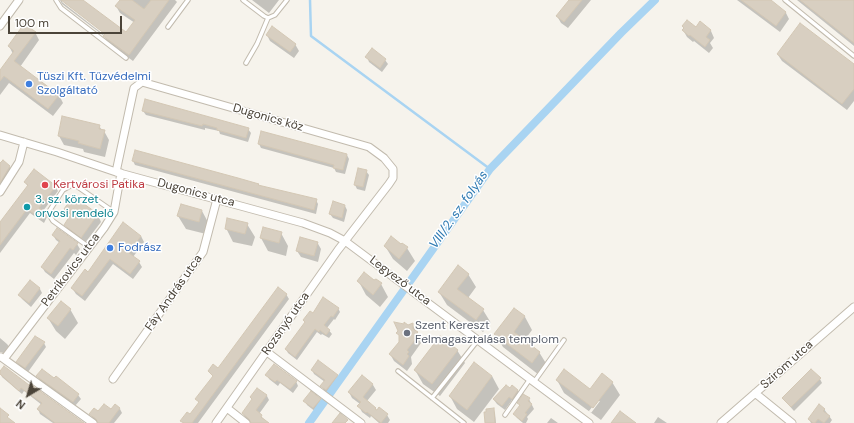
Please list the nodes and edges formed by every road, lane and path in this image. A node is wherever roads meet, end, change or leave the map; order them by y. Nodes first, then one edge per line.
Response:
1 (19, 0) edge
2 (56, 0) edge
3 (188, 0) edge
4 (243, 0) edge
5 (287, 0) edge
6 (785, 0) edge
7 (268, 18) junction
8 (0, 26) edge
9 (168, 27) dead end
10 (854, 56) edge
11 (126, 58) dead end
12 (246, 63) dead end
13 (0, 135) edge
14 (24, 142) junction
15 (119, 173) junction
16 (0, 192) edge
17 (217, 199) junction
18 (114, 212) junction
19 (345, 241) junction
20 (89, 247) junction
21 (854, 306) edge
22 (478, 340) junction
23 (564, 340) dead end
24 (266, 352) junction
25 (2, 357) edge
26 (398, 371) dead end
27 (113, 379) dead end
28 (532, 380) junction
29 (755, 393) junction
30 (432, 398) junction
31 (227, 408) junction
32 (505, 415) dead end
33 (584, 422) edge
34 (93, 423) edge
35 (216, 423) edge
36 (246, 423) edge
37 (361, 423) edge
38 (464, 423) edge
39 (721, 423) edge
40 (792, 423) edge

1 - 8 street
2 - 11 lane
3 - 9 lane
4 - 7 lane
5 - 7 lane
6 - 10 lane
7 - 12 lane
13 - 14 street, Dugonics utca
14 - 15 street, Dugonics utca
14 - 16 street
15 - 17 street, Dugonics utca
15 - 18 street, Petrikovics utca
15 - 19 street, Dugonics köz
17 - 19 street, Dugonics utca
17 - 27 street, Fáy András utca
18 - 20 street, Petrikovics utca
18 - 20 lane
19 - 22 street, Legyező utca
19 - 24 street, Rozsnyó utca
20 - 25 street, Petrikovics utca
21 - 29 street, Szirom utca
22 - 28 street, Legyező utca
22 - 30 lane
23 - 28 lane
24 - 31 street, Rozsnyó utca
24 - 37 street
25 - 34 street
26 - 30 lane
28 - 32 lane
28 - 33 street, Legyező utca
29 - 39 street, Szirom utca
29 - 40 street
30 - 38 lane
31 - 35 street, Rozsnyó utca
31 - 36 street

